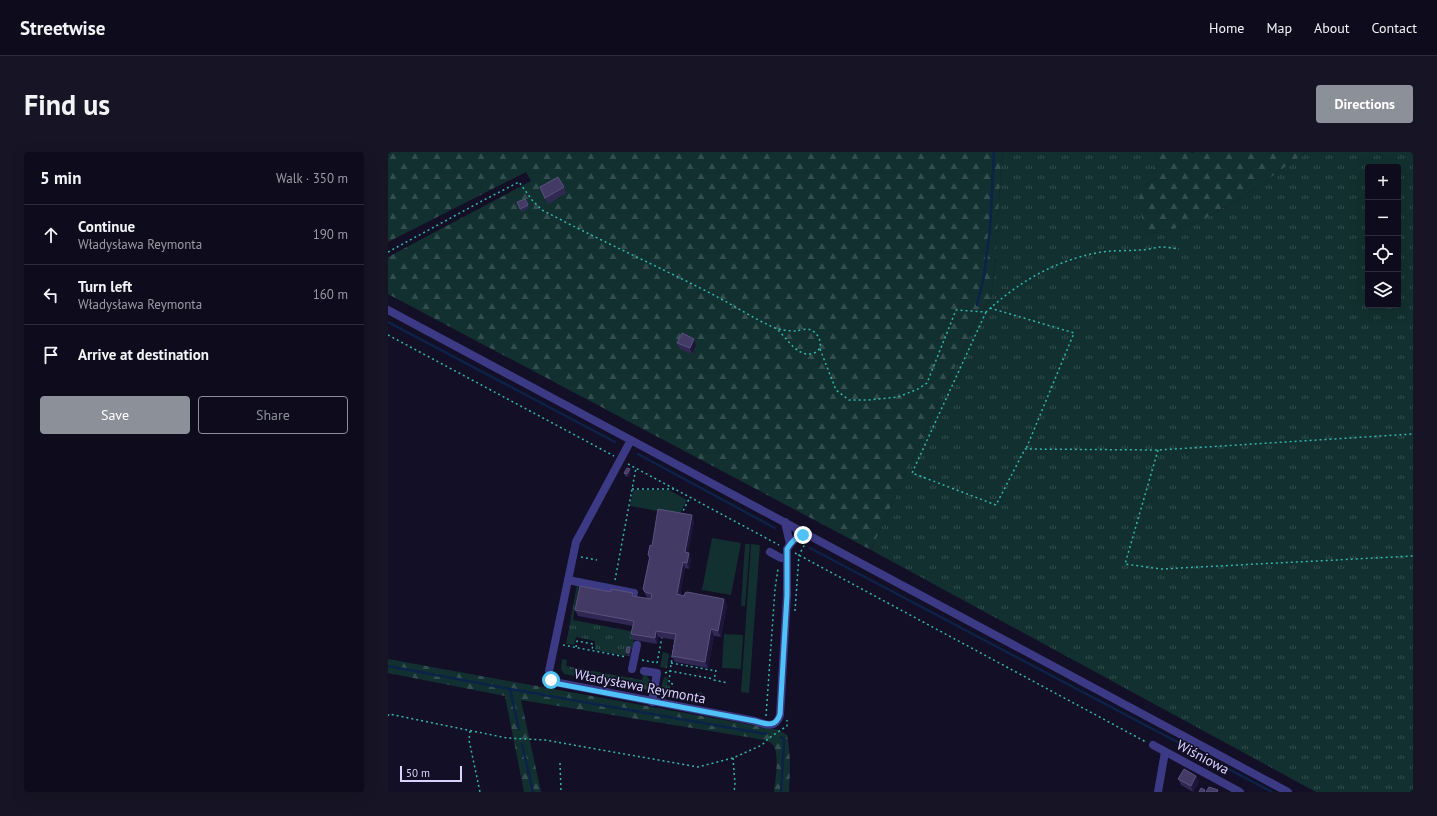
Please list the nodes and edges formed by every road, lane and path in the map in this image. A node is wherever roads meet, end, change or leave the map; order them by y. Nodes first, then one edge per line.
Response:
1 (1179, 249) dead end
2 (388, 252) edge
3 (990, 308) junction
4 (388, 310) edge
5 (986, 312) junction
6 (776, 328) junction
7 (388, 335) edge
8 (820, 348) junction
9 (1413, 434) edge
10 (631, 440) junction
11 (1025, 449) junction
12 (1158, 450) junction
13 (620, 460) junction
14 (636, 468) junction
15 (632, 489) junction
16 (675, 489) junction
17 (690, 497) junction
18 (680, 516) edge
19 (785, 522) junction
20 (807, 534) junction
21 (779, 545) junction
22 (786, 545) junction
23 (770, 552) dead end
24 (786, 556) junction
25 (1413, 556) edge
26 (581, 558) dead end
27 (597, 560) dead end
28 (568, 580) junction
29 (614, 584) dead end
30 (634, 593) edge
31 (662, 637) edge
32 (675, 640) edge
33 (563, 645) dead end
34 (637, 645) dead end
35 (576, 647) junction
36 (592, 650) junction
37 (634, 658) junction
38 (657, 663) junction
39 (671, 663) junction
40 (632, 669) dead end
41 (644, 671) dead end
42 (670, 671) junction
43 (656, 673) junction
44 (714, 679) junction
45 (728, 683) dead end
46 (673, 684) dead end
47 (652, 702) junction
48 (767, 715) dead end
49 (470, 731) dead end
50 (1153, 745) joint
51 (1166, 752) junction
52 (733, 758) dead end
53 (560, 763) dead end
54 (480, 792) edge
55 (562, 792) edge
56 (734, 792) edge
57 (1158, 792) edge
58 (1240, 792) edge
59 (1288, 792) edge

1 - 3 path
2 - 6 path
3 - 5 path
3 - 11 path
4 - 10 street
5 - 8 path
5 - 11 path
6 - 8 path
6 - 8 path
7 - 13 path
9 - 12 path
10 - 13 street, Władysława Reymonta
10 - 19 street
11 - 12 path
12 - 25 path
13 - 14 path
13 - 28 street, Władysława Reymonta
14 - 15 path
14 - 16 path
15 - 16 path
15 - 29 path
16 - 17 path
17 - 18 path
17 - 21 path
19 - 20 street
19 - 22 street, Władysława Reymonta
20 - 22 street
20 - 59 street
21 - 22 path
21 - 24 path
22 - 24 street, Władysława Reymonta
23 - 24 street
24 - 47 street, Władysława Reymonta
24 - 48 path
24 - 50 path
26 - 27 path
28 - 30 street
28 - 47 street, Władysława Reymonta
31 - 38 path
32 - 39 path
33 - 35 path
34 - 37 street
35 - 36 path
35 - 36 path
36 - 37 path
37 - 38 path
37 - 40 street
38 - 43 path
39 - 42 path
39 - 44 path
41 - 43 street
42 - 43 path
42 - 44 path
42 - 46 path
43 - 47 street
44 - 45 path
49 - 54 path
50 - 51 street, Wiśniowa
51 - 57 street
51 - 58 street, Wiśniowa
52 - 56 path
53 - 55 path

